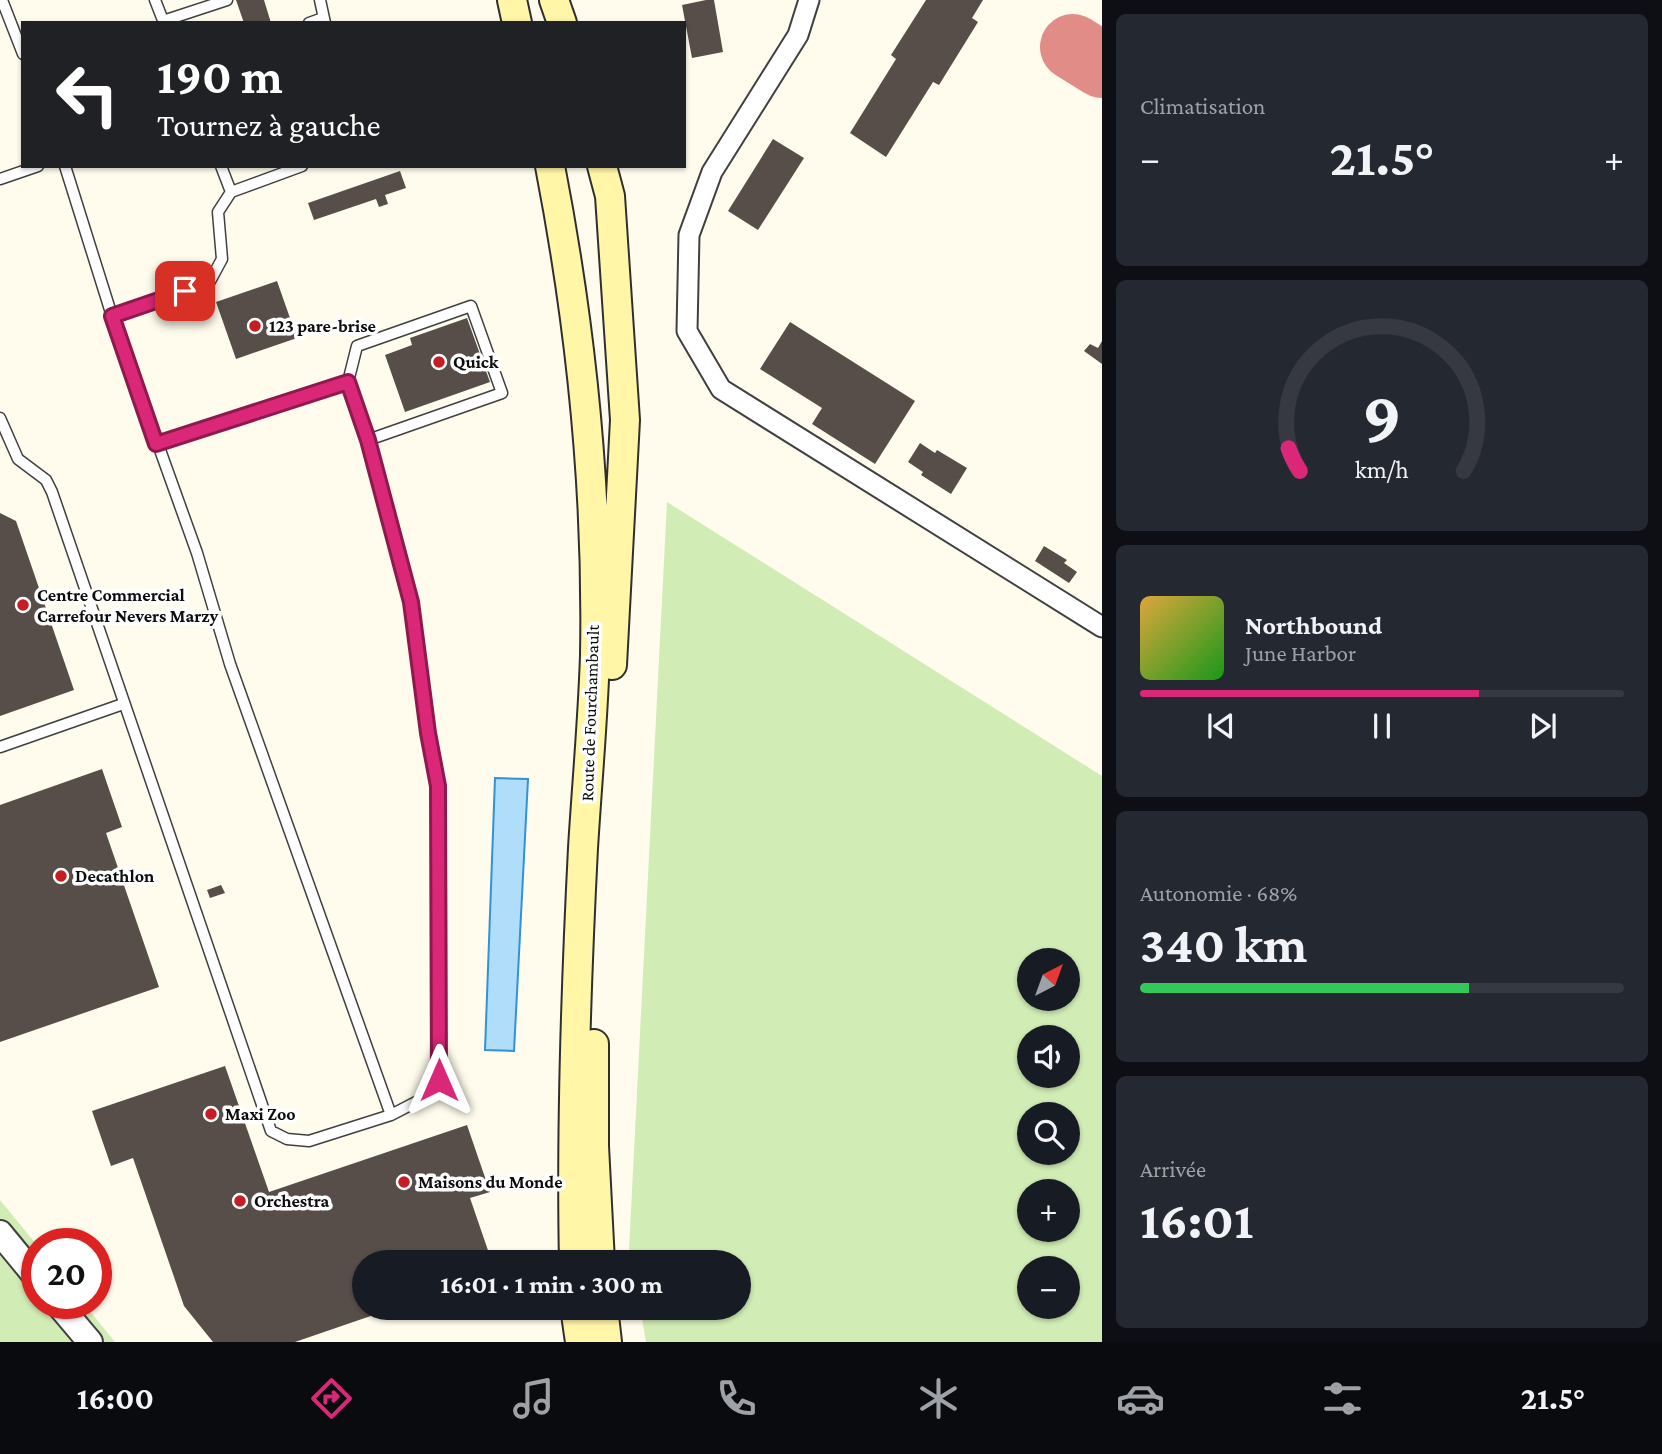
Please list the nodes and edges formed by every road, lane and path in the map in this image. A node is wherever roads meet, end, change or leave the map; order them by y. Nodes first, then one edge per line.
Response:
1 (2, 0) edge
2 (155, 0) edge
3 (227, 0) edge
4 (320, 0) edge
5 (512, 0) edge
6 (554, 0) edge
7 (809, 0) edge
8 (324, 20) edge
9 (163, 21) edge
10 (166, 21) edge
11 (517, 21) edge
12 (561, 21) edge
13 (21, 49) edge
14 (32, 168) edge
15 (66, 168) edge
16 (222, 168) edge
17 (297, 168) edge
18 (550, 168) edge
19 (603, 168) edge
20 (0, 179) edge
21 (231, 192) junction
22 (112, 316) junction
23 (348, 382) junction
24 (0, 418) edge
25 (368, 440) junction
26 (156, 444) junction
27 (1102, 626) edge
28 (123, 704) junction
29 (0, 747) edge
30 (391, 1115) junction
31 (0, 1234) edge
32 (575, 1250) edge
33 (599, 1250) edge
34 (21, 1259) edge
35 (71, 1319) edge
36 (577, 1320) edge
37 (604, 1320) edge
38 (90, 1342) edge
39 (580, 1342) edge
40 (607, 1342) edge

1 - 13 lane
2 - 9 lane
3 - 10 lane
4 - 8 lane
5 - 11 main road
6 - 12 main road
7 - 27 street
14 - 20 lane
15 - 22 lane
16 - 21 lane
17 - 21 lane
18 - 32 main road, Route de Fourchambault
19 - 33 main road
21 - 22 lane
22 - 26 lane
23 - 25 lane
23 - 25 lane
23 - 26 lane
24 - 28 lane
25 - 30 lane
26 - 30 lane
28 - 29 lane
28 - 30 lane
31 - 34 street
35 - 38 street
36 - 39 main road
37 - 40 main road

